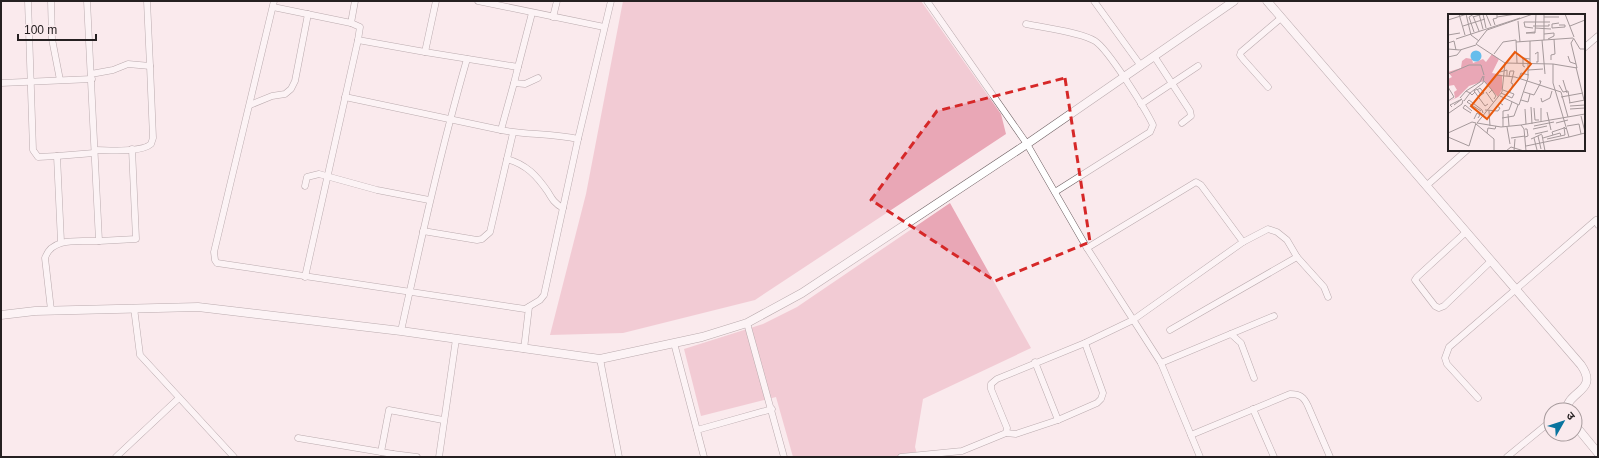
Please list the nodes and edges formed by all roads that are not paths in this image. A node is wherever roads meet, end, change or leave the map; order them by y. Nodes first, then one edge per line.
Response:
1 (28, 1) edge
2 (51, 1) edge
3 (87, 1) edge
4 (147, 1) edge
5 (355, 1) edge
6 (436, 1) edge
7 (478, 1) edge
8 (557, 1) edge
9 (611, 1) edge
10 (927, 1) edge
11 (1094, 1) edge
12 (1234, 1) edge
13 (1267, 1) edge
14 (273, 4) edge
15 (532, 13) junction
16 (308, 14) junction
17 (553, 17) junction
18 (1281, 18) junction
19 (350, 23) junction
20 (1026, 24) dead end
21 (604, 27) junction
22 (1598, 36) edge
23 (358, 40) junction
24 (1585, 47) edge
25 (425, 52) junction
26 (1154, 56) junction
27 (467, 59) junction
28 (150, 66) junction
29 (1141, 66) junction
30 (1198, 66) dead end
31 (518, 67) junction
32 (92, 76) junction
33 (1124, 77) junction
34 (538, 78) dead end
35 (60, 80) junction
36 (32, 82) junction
37 (1, 83) edge
38 (514, 83) junction
39 (1173, 83) junction
40 (1268, 87) dead end
41 (345, 97) junction
42 (1141, 104) junction
43 (250, 105) junction
44 (449, 120) junction
45 (1182, 123) dead end
46 (501, 130) junction
47 (513, 133) junction
48 (578, 139) junction
49 (1027, 144) junction
50 (132, 149) junction
51 (95, 151) junction
52 (1466, 151) edge
53 (57, 156) junction
54 (507, 159) junction
55 (327, 176) junction
56 (306, 186) dead end
57 (1426, 186) junction
58 (1055, 192) junction
59 (430, 200) junction
60 (563, 208) junction
61 (1597, 221) edge
62 (423, 231) junction
63 (1466, 232) junction
64 (99, 241) junction
65 (61, 242) junction
66 (1243, 242) junction
67 (1087, 248) junction
68 (1297, 257) junction
69 (1491, 261) junction
70 (305, 277) junction
71 (1516, 290) junction
72 (410, 292) junction
73 (1328, 298) dead end
74 (529, 307) junction
75 (134, 308) junction
76 (52, 310) junction
77 (1, 314) edge
78 (1274, 316) dead end
79 (1133, 320) junction
80 (747, 323) junction
81 (1170, 330) dead end
82 (401, 331) junction
83 (1231, 334) junction
84 (456, 339) junction
85 (674, 343) junction
86 (1085, 343) junction
87 (524, 349) junction
88 (600, 359) junction
89 (1035, 362) junction
90 (1160, 363) junction
91 (1254, 378) dead end
92 (179, 398) junction
93 (1478, 398) dead end
94 (1569, 402) edge
95 (772, 409) junction
96 (1253, 410) junction
97 (443, 420) junction
98 (1058, 420) junction
99 (1543, 428) edge
100 (697, 430) junction
101 (1006, 432) junction
102 (1583, 433) edge
103 (1190, 435) junction
104 (298, 438) dead end
105 (1597, 450) edge
106 (380, 452) junction
107 (393, 456) edge
108 (116, 457) edge
109 (234, 457) edge
110 (417, 457) edge
111 (439, 457) edge
112 (620, 457) edge
113 (704, 457) edge
114 (784, 457) edge
115 (901, 457) edge
116 (1200, 457) edge
117 (1274, 457) edge
118 (1330, 457) edge
119 (1507, 457) edge

1 - 36 street
2 - 35 street
3 - 32 street
4 - 28 street
5 - 19 street
6 - 25 street
7 - 15 street
8 - 17 street
9 - 21 street
10 - 49 street
11 - 29 street
12 - 26 street
13 - 18 street
14 - 16 street
14 - 43 street
15 - 17 street
15 - 31 street
16 - 19 street
16 - 43 street
17 - 21 street
18 - 40 street
18 - 57 street
19 - 23 street
20 - 33 street
21 - 48 street
22 - 24 street
23 - 25 street
23 - 41 street
25 - 27 street
26 - 29 street
26 - 39 street
27 - 31 street
27 - 44 street
28 - 32 street
28 - 50 street
29 - 33 street
30 - 39 street
31 - 38 street
32 - 35 street
32 - 51 street
33 - 42 street
33 - 49 street
34 - 38 street
35 - 36 street
36 - 37 street
36 - 53 street
38 - 46 street
39 - 42 street
39 - 45 street
41 - 44 street
41 - 55 street
42 - 58 street
43 - 70 street
44 - 46 street
44 - 59 street
46 - 47 street
47 - 48 street
47 - 54 street
48 - 60 street
49 - 58 street
49 - 80 street
50 - 51 street
50 - 64 street
51 - 53 street
51 - 64 street
52 - 57 street
53 - 65 street
54 - 60 street
54 - 62 street
55 - 56 street
55 - 59 street
55 - 70 street
57 - 63 street
58 - 67 street
59 - 62 street
60 - 74 street
61 - 71 street
62 - 72 street
63 - 69 street
63 - 69 street
64 - 65 street
65 - 76 street
66 - 67 street
66 - 68 street
66 - 79 street
67 - 79 street
68 - 73 street
68 - 81 street
69 - 71 street
70 - 72 street
71 - 93 street
71 - 94 street
72 - 74 street
72 - 82 street
74 - 87 street
75 - 76 street
75 - 82 street
75 - 92 street
76 - 77 street
78 - 83 street
79 - 86 street
79 - 90 street
80 - 85 street
80 - 95 street
82 - 84 street
83 - 90 street
83 - 91 street
84 - 87 street
84 - 97 street
85 - 88 street
85 - 100 street
86 - 89 street
86 - 98 street
87 - 88 street
88 - 112 street
89 - 98 street
89 - 101 street
90 - 103 street
92 - 108 street
92 - 109 street
95 - 100 street
95 - 114 street
96 - 103 street
96 - 117 street
96 - 118 street
97 - 106 street
97 - 111 street
98 - 101 street
99 - 119 street
100 - 113 street
101 - 115 street
102 - 105 street
103 - 116 street
104 - 106 street
106 - 107 street
107 - 110 street

